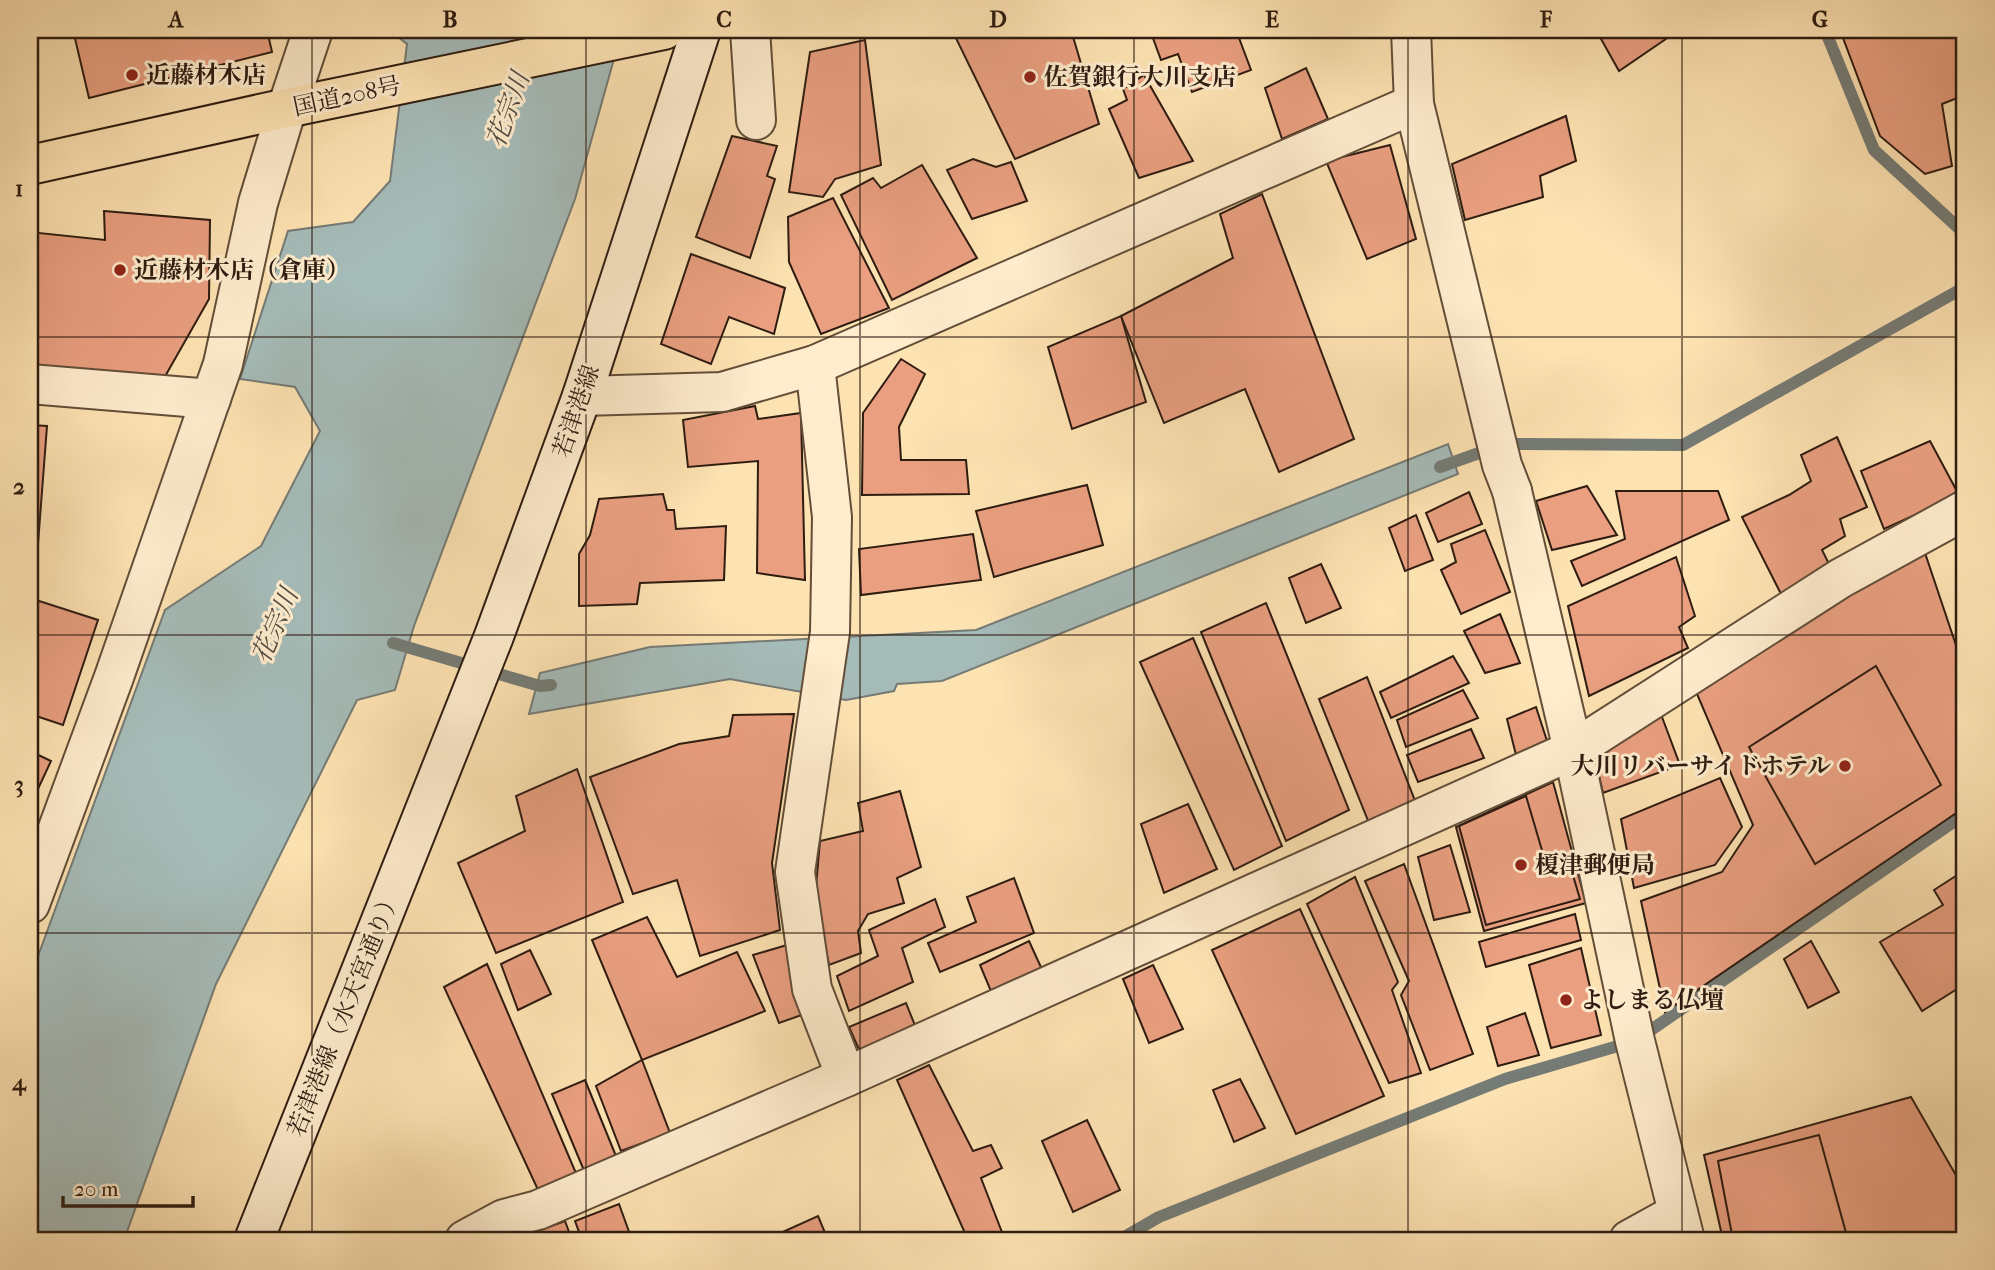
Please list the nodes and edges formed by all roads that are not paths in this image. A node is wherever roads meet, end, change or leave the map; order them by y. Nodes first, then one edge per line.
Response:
1 (313, 30) edge
2 (664, 30) edge
3 (701, 30) edge
4 (750, 30) edge
5 (1411, 30) edge
6 (1414, 104) junction
7 (299, 105) junction
8 (755, 120) dead end
9 (30, 165) edge
10 (815, 365) junction
11 (30, 384) edge
12 (582, 396) junction
13 (212, 399) junction
14 (1965, 510) edge
15 (1573, 750) junction
16 (434, 786) joint
17 (30, 904) edge
18 (846, 1077) junction
19 (1682, 1227) edge
20 (254, 1240) edge
21 (465, 1240) edge
22 (1629, 1240) edge

1 - 7 street
2 - 7 highway, 国道208号
3 - 12 street, 若津港線
4 - 8 street
5 - 6 street
6 - 10 street
6 - 15 street
7 - 9 highway, 国道208号
7 - 13 street
10 - 12 street
10 - 18 street
11 - 13 street
12 - 16 street, 若津港線
13 - 17 street
14 - 15 street
15 - 18 street
15 - 19 street
16 - 20 street, 若津港線（水天宮通り）
18 - 21 street
19 - 22 street

